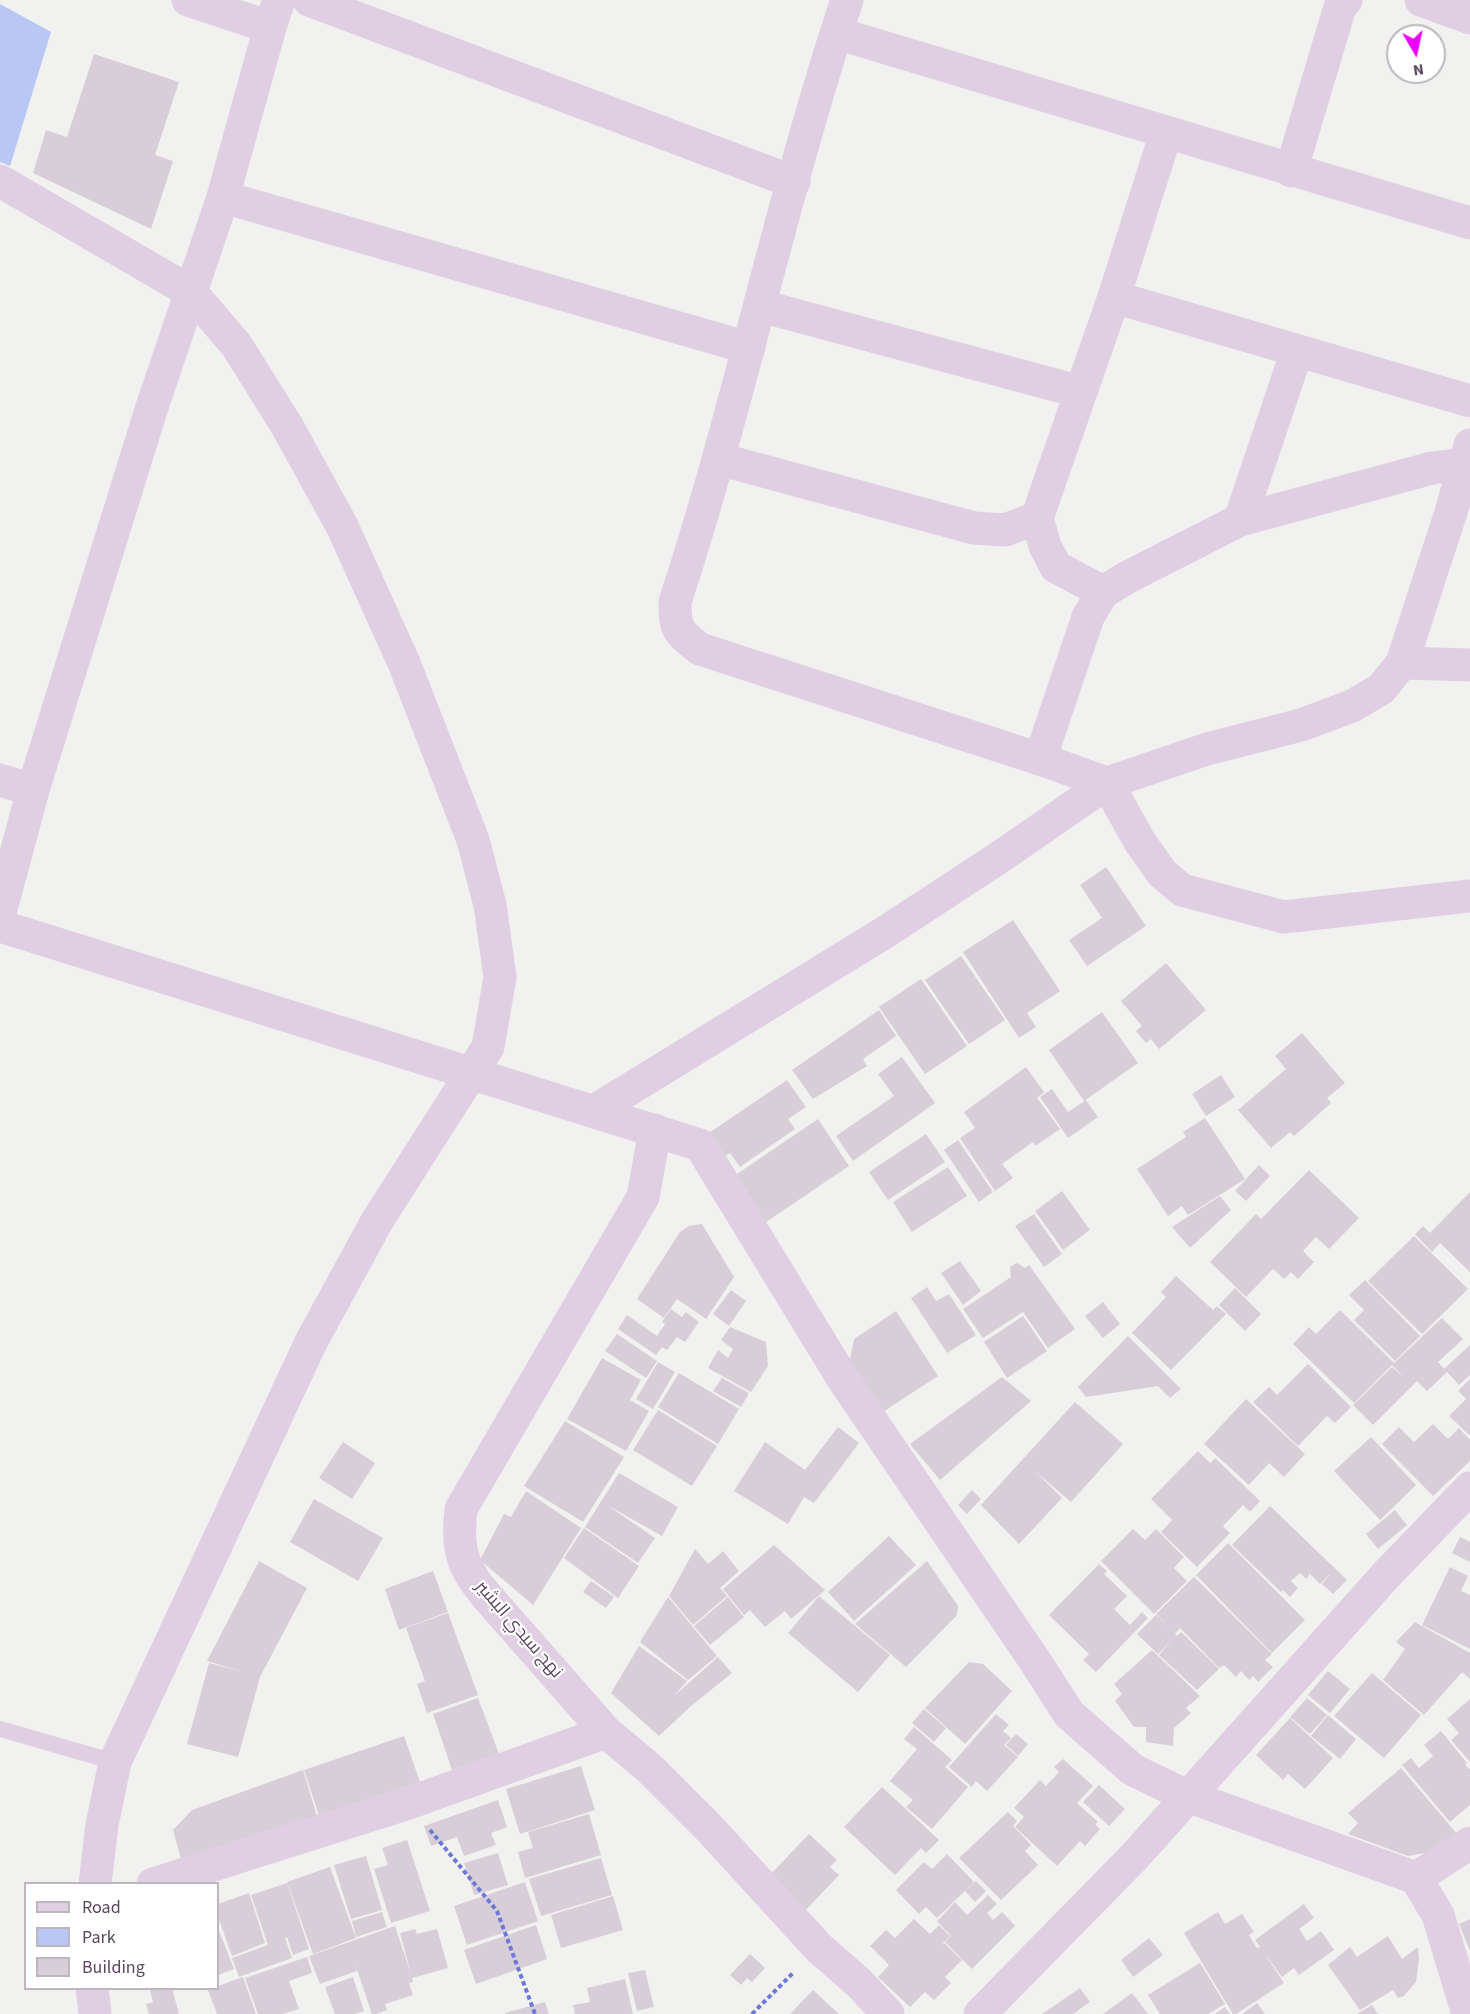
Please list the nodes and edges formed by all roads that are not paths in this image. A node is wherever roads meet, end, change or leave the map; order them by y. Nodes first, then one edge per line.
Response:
1 (188, 0) edge
2 (309, 0) edge
3 (847, 0) edge
4 (1346, 0) edge
5 (1421, 0) edge
6 (275, 13) edge
7 (1470, 18) edge
8 (836, 33) junction
9 (1166, 133) junction
10 (1291, 171) junction
11 (0, 181) edge
12 (794, 182) junction
13 (224, 196) junction
14 (1470, 224) edge
15 (191, 292) junction
16 (1114, 297) junction
17 (761, 306) junction
18 (749, 348) junction
19 (1297, 351) junction
20 (1081, 392) junction
21 (1470, 401) edge
22 (1467, 455) edge
23 (719, 459) junction
24 (1037, 518) junction
25 (1240, 520) junction
26 (1103, 591) junction
27 (1402, 663) junction
28 (1470, 665) edge
29 (1040, 759) junction
30 (0, 780) edge
31 (1107, 783) junction
32 (33, 790) junction
33 (1470, 896) edge
34 (0, 913) edge
35 (0, 926) edge
36 (470, 1072) junction
37 (594, 1111) junction
38 (655, 1130) junction
39 (1470, 1488) edge
40 (0, 1729) edge
41 (606, 1732) junction
42 (115, 1762) junction
43 (1187, 1796) junction
44 (1470, 1843) edge
45 (1416, 1878) junction
46 (95, 1882) edge
47 (159, 1882) edge
48 (92, 1990) edge
49 (95, 2014) edge
50 (888, 2014) edge
51 (980, 2014) edge
52 (1468, 2014) edge

1 - 6 street
2 - 12 street
3 - 8 street
4 - 10 street
5 - 7 street
6 - 13 street
8 - 9 street
8 - 12 street
9 - 10 street
9 - 16 street
10 - 14 street
11 - 15 street
12 - 17 street
13 - 15 street
13 - 18 street
15 - 32 street
15 - 36 street
16 - 19 street
16 - 20 street
17 - 18 street
17 - 20 street
18 - 23 street
19 - 21 street
19 - 25 street
20 - 24 street
22 - 25 street
22 - 27 street
23 - 24 street
23 - 29 street
24 - 26 street
25 - 26 street
26 - 29 street
27 - 28 street
27 - 31 street
29 - 31 street
30 - 32 street
31 - 33 street
31 - 37 street
32 - 34 street
35 - 36 street
36 - 37 street
36 - 42 street
37 - 38 street
38 - 41 street, نهج سيدي البشير
38 - 43 street
39 - 43 street
40 - 42 lane
41 - 47 street
41 - 50 street, نهج سيدي البشير
42 - 46 street
43 - 45 street
43 - 51 street
44 - 45 street
45 - 52 street
48 - 49 street

